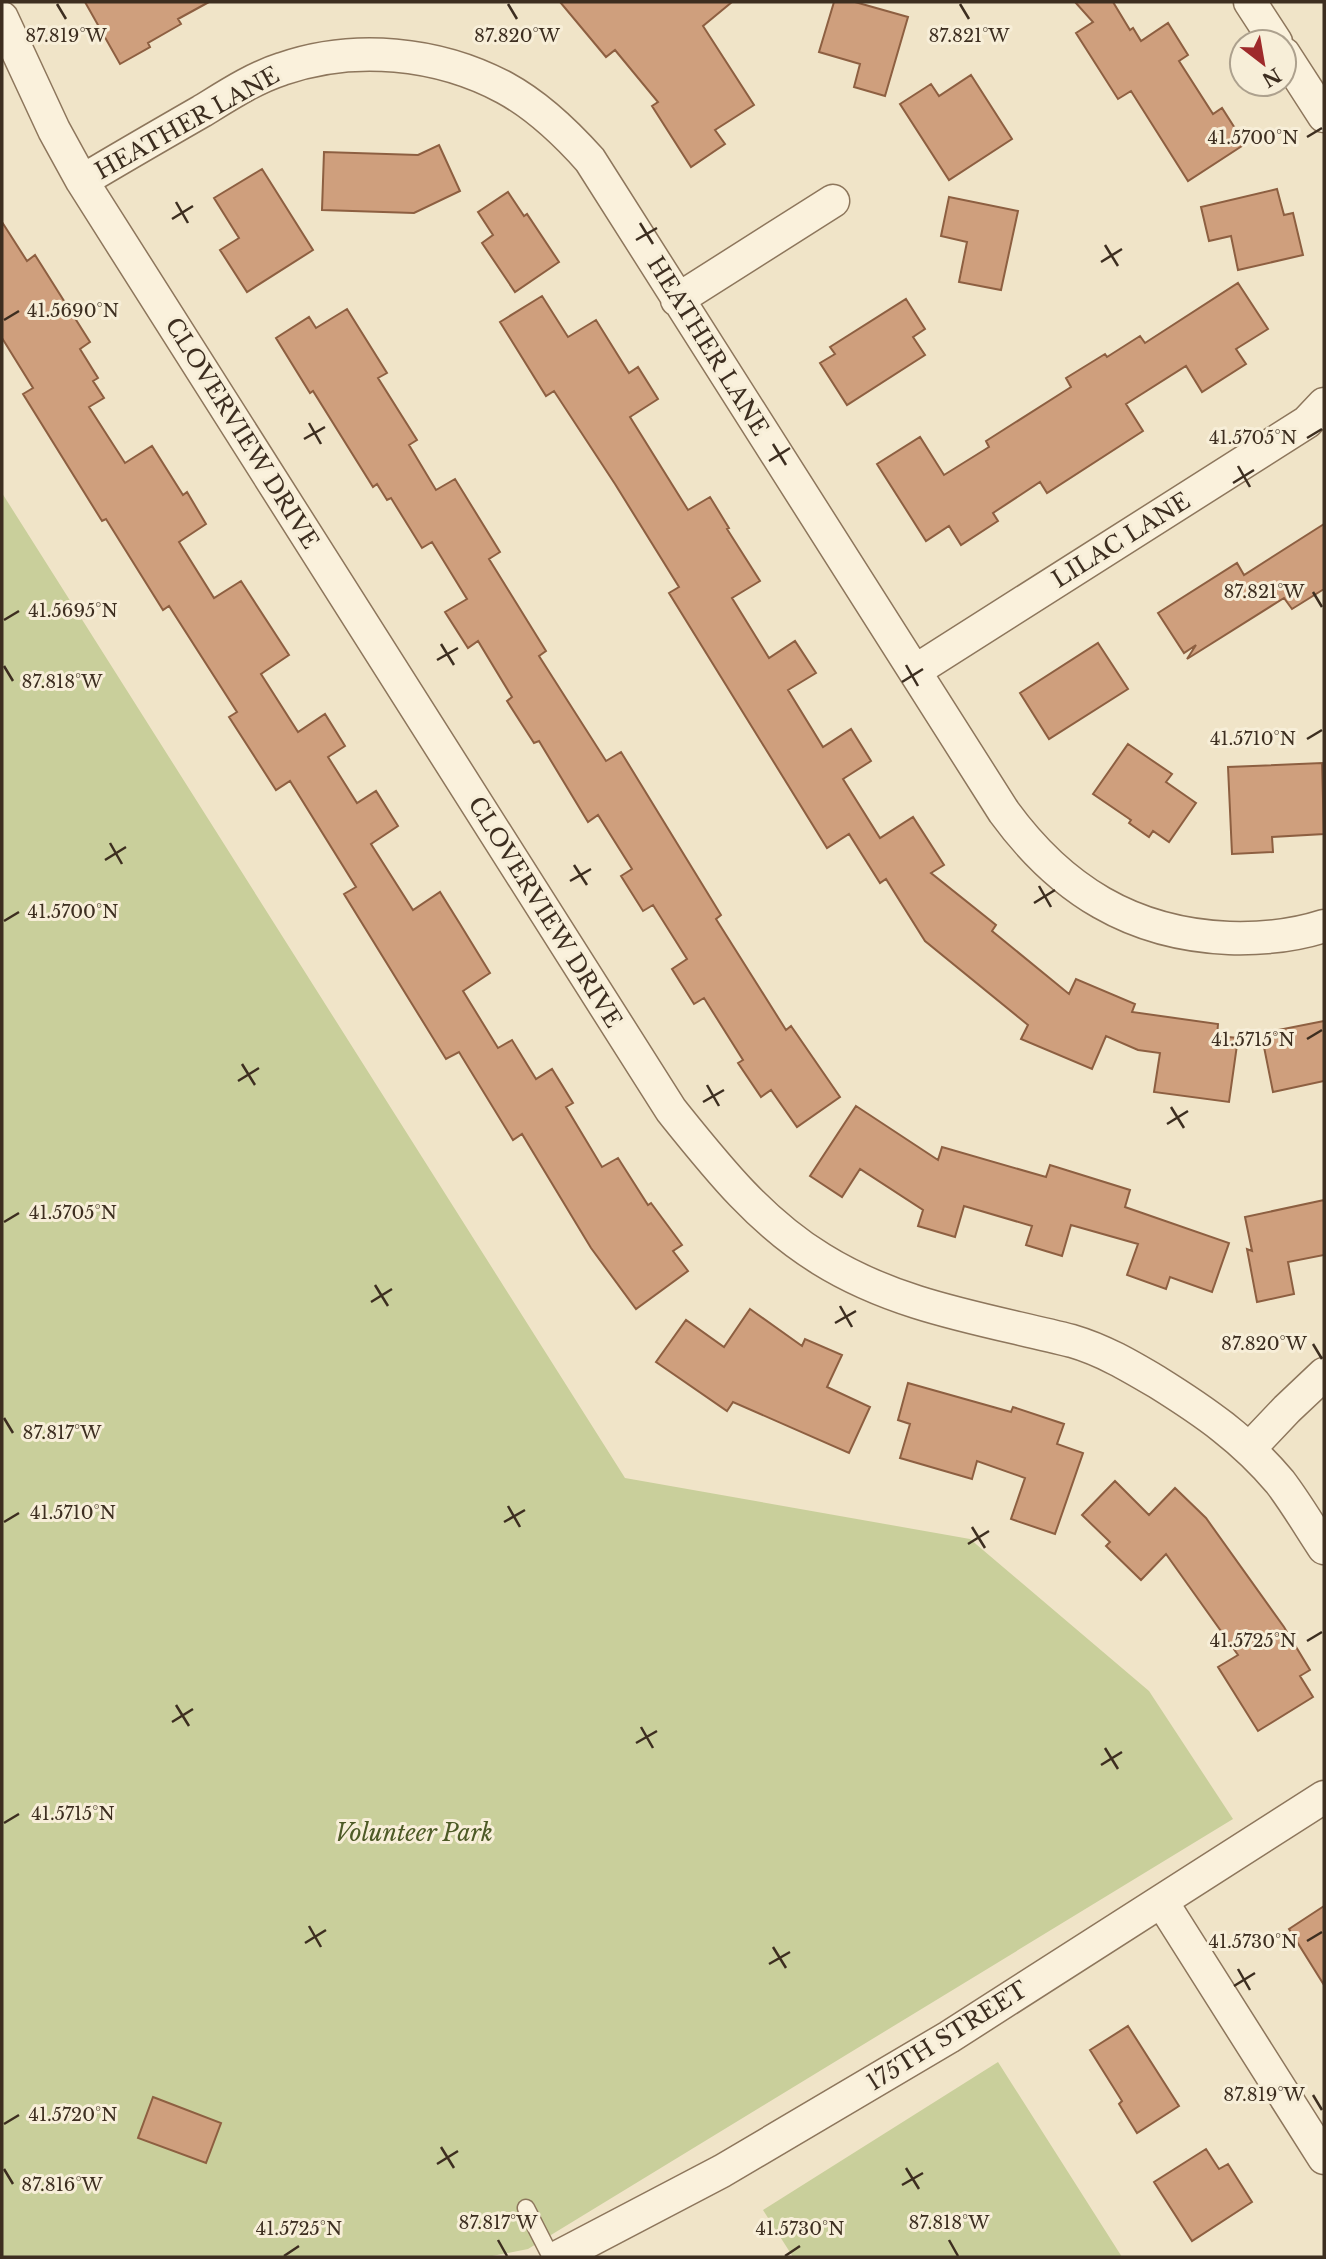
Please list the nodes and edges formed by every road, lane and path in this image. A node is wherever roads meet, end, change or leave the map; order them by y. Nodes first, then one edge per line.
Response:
1 (1250, 2) edge
2 (2, 18) edge
3 (1267, 28) edge
4 (1298, 76) edge
5 (1324, 116) edge
6 (82, 181) junction
7 (833, 201) dead end
8 (677, 300) junction
9 (1324, 404) edge
10 (915, 671) junction
11 (1324, 926) edge
12 (1324, 1374) edge
13 (1249, 1449) junction
14 (1324, 1548) edge
15 (1324, 1797) edge
16 (1161, 1902) junction
17 (1324, 2158) edge
18 (526, 2208) dead end
19 (551, 2257) edge
20 (558, 2257) edge

1 - 3 street
2 - 6 street, CLOVERVIEW DRIVE
4 - 5 street
6 - 8 street, HEATHER LANE
6 - 13 street, CLOVERVIEW DRIVE
7 - 8 street
8 - 10 street, HEATHER LANE
9 - 10 street, LILAC LANE
10 - 11 street, HEATHER LANE
12 - 13 street
13 - 14 street, CLOVERVIEW DRIVE
15 - 16 street, 175TH STREET
16 - 17 street
16 - 20 street, 175TH STREET
18 - 19 lane

